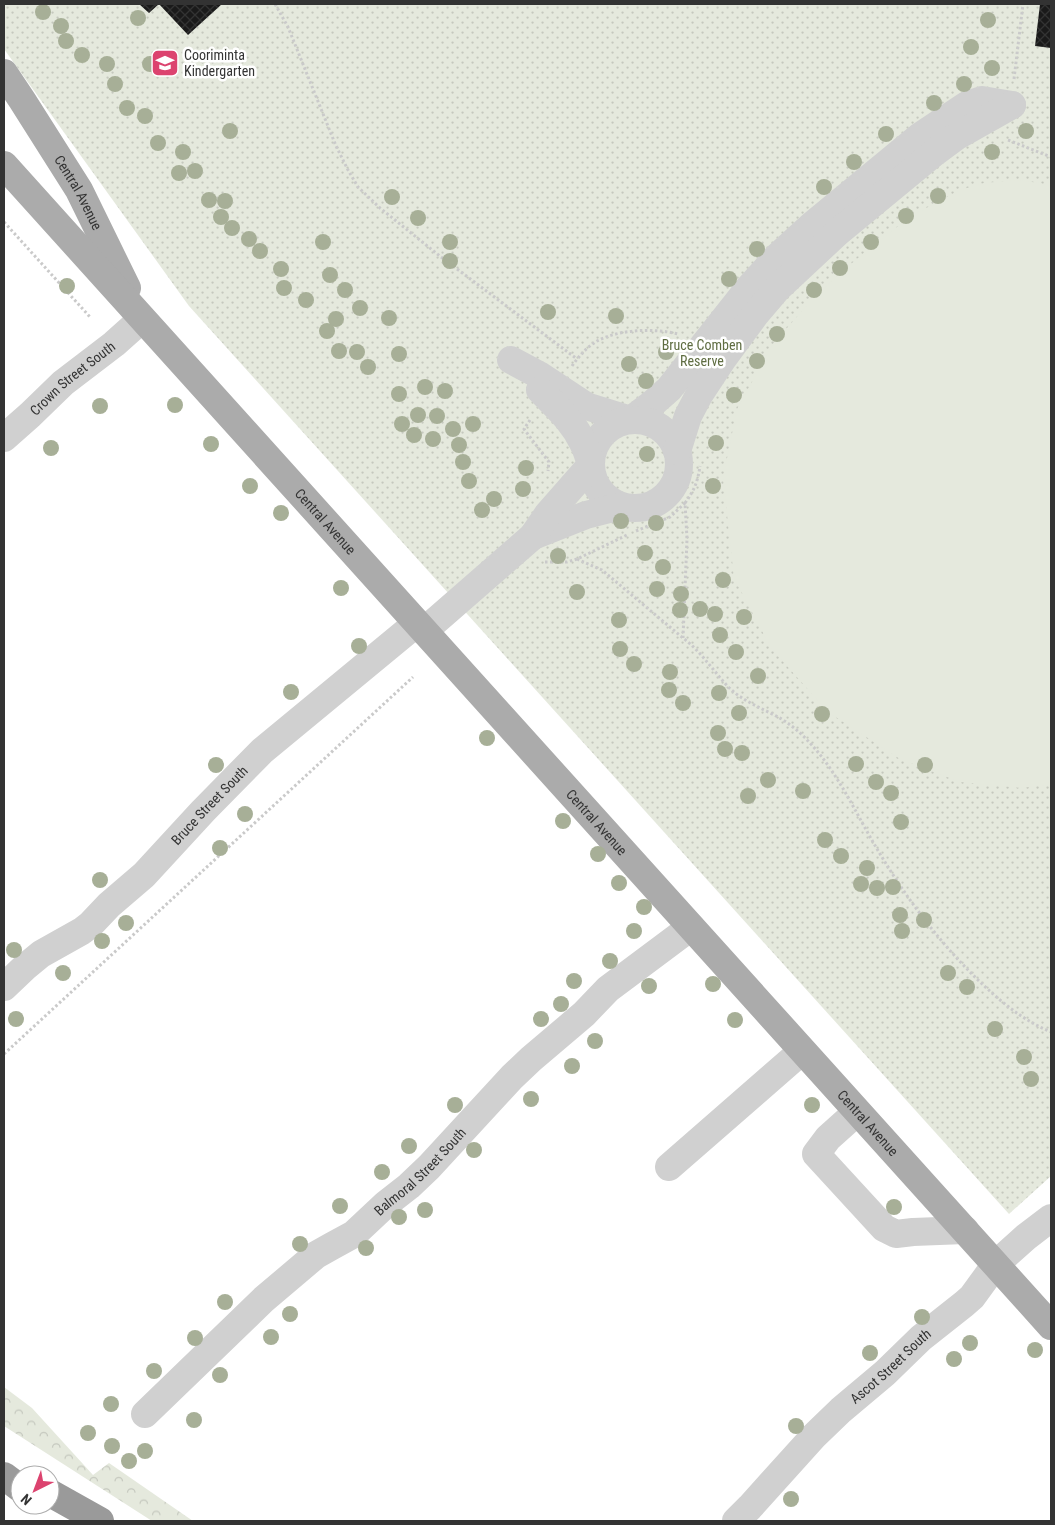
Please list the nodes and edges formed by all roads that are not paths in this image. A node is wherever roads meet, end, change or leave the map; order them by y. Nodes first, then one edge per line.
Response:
1 (4, 73) edge
2 (4, 165) edge
3 (142, 319) junction
4 (631, 420) junction
5 (4, 438) edge
6 (677, 451) junction
7 (591, 466) junction
8 (621, 506) junction
9 (533, 536) junction
10 (421, 627) junction
11 (691, 927) junction
12 (4, 987) edge
13 (802, 1051) junction
14 (857, 1112) junction
15 (669, 1167) dead end
16 (1051, 1218) edge
17 (965, 1230) junction
18 (996, 1264) junction
19 (1051, 1326) edge
20 (145, 1414) dead end
21 (60, 1499) edge
22 (100, 1521) edge
23 (736, 1521) edge

1 - 3 main road, Central Avenue
2 - 3 main road, Central Avenue
3 - 5 street, Crown Street South
3 - 10 main road, Central Avenue
4 - 6 street
4 - 6 street
4 - 7 street
4 - 7 street
6 - 8 street
7 - 8 street
7 - 9 street
8 - 9 street
9 - 10 street, Bruce Street South
10 - 11 main road, Central Avenue
10 - 12 street, Bruce Street South
11 - 13 main road, Central Avenue
11 - 20 street, Balmoral Street South
13 - 14 main road, Central Avenue
13 - 15 street
14 - 17 main road, Central Avenue
14 - 17 street
16 - 18 street, Ascot Street South
17 - 18 main road, Central Avenue
18 - 19 main road, Central Avenue
18 - 23 street, Ascot Street South
21 - 22 highway

